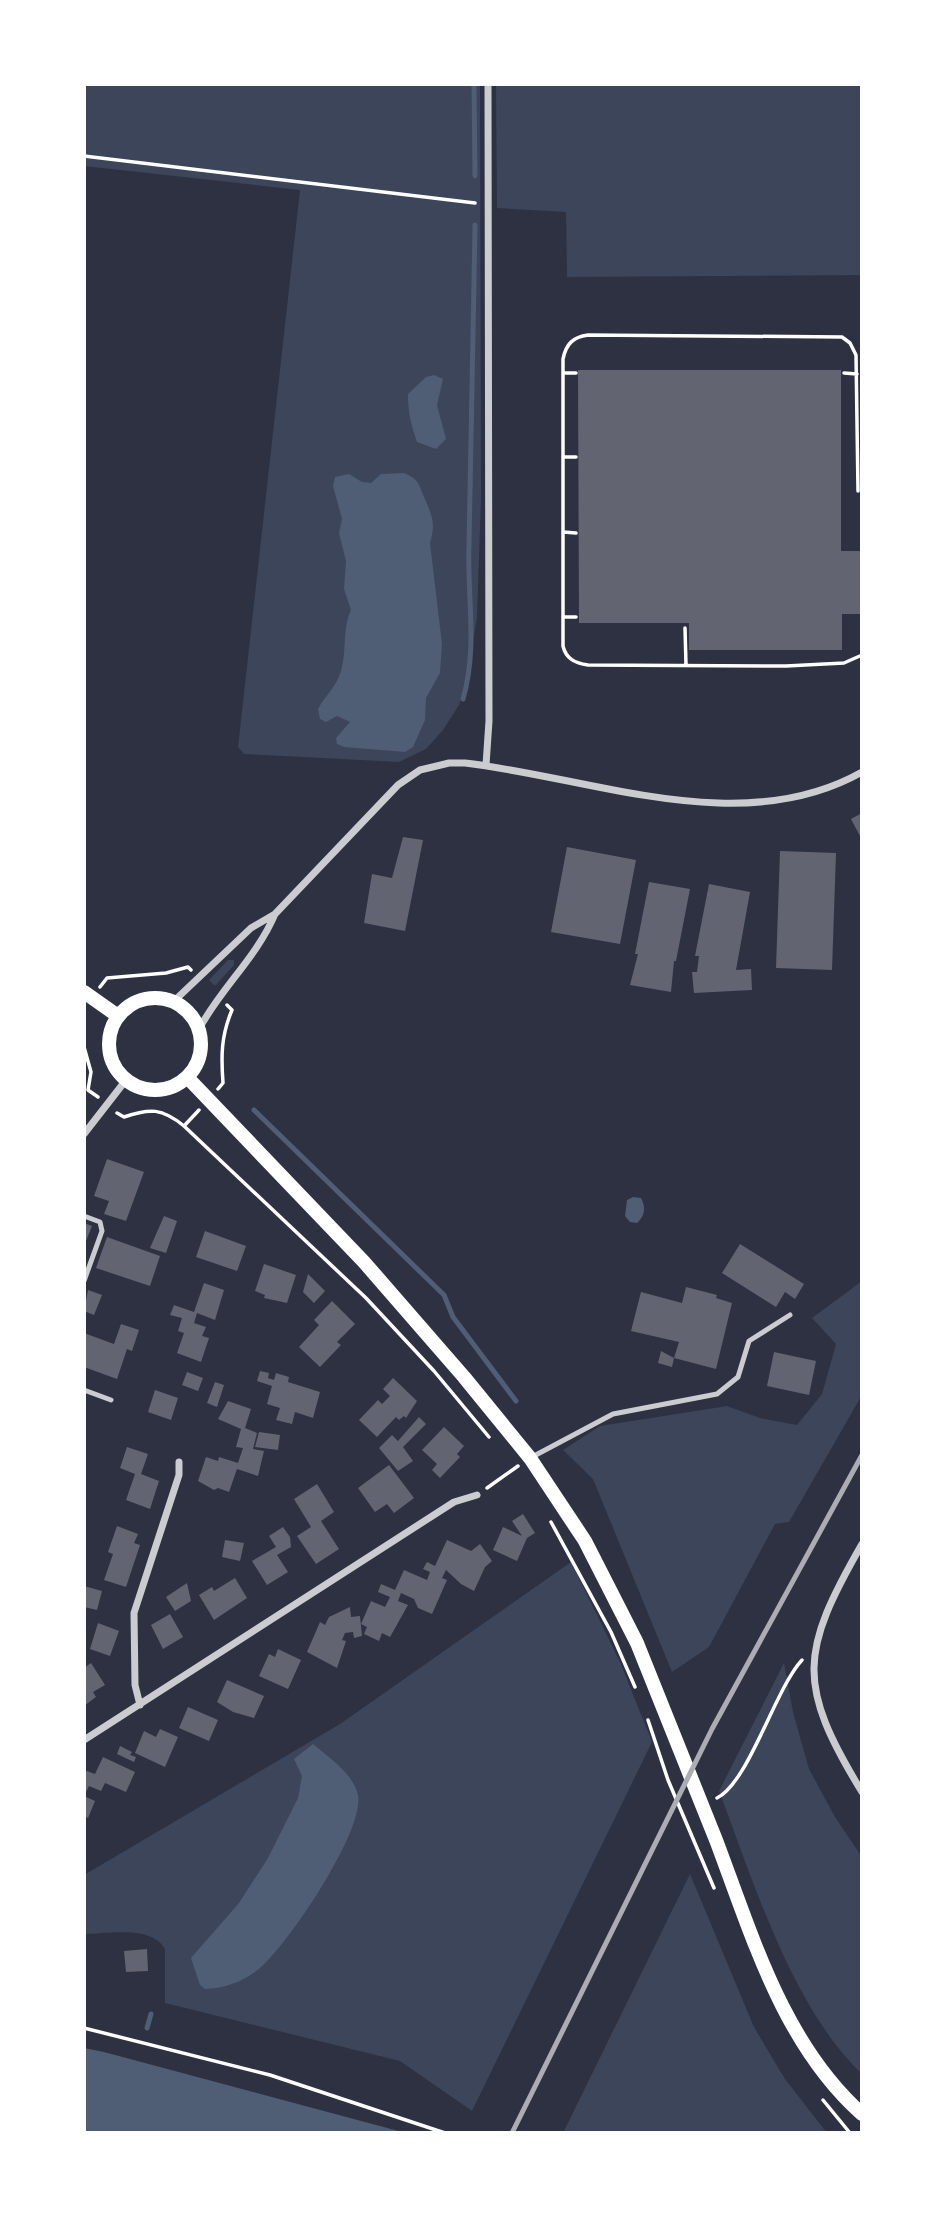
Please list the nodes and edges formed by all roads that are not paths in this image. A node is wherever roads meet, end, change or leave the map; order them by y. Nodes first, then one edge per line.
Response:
1 (488, 84) edge
2 (486, 765) junction
3 (862, 772) edge
4 (275, 914) junction
5 (88, 995) edge
6 (173, 1002) junction
7 (118, 1016) junction
8 (199, 1029) junction
9 (187, 1077) junction
10 (126, 1080) junction
11 (84, 1134) edge
12 (84, 1216) edge
13 (84, 1281) edge
14 (790, 1315) dead end
15 (84, 1390) edge
16 (111, 1400) dead end
17 (530, 1458) junction
18 (179, 1462) dead end
19 (477, 1495) road end
20 (862, 1544) edge
21 (140, 1705) junction
22 (84, 1740) edge
23 (862, 1792) edge
24 (862, 2114) edge

1 - 2 street
2 - 3 street
2 - 4 street
4 - 6 street
4 - 8 street
5 - 7 main road
6 - 7 main road
6 - 8 main road
7 - 10 main road
8 - 9 main road
9 - 10 main road
9 - 17 main road
10 - 11 street
12 - 13 lane
14 - 17 lane
15 - 16 lane
17 - 24 main road
18 - 21 street
19 - 21 street
20 - 23 street
21 - 22 street

